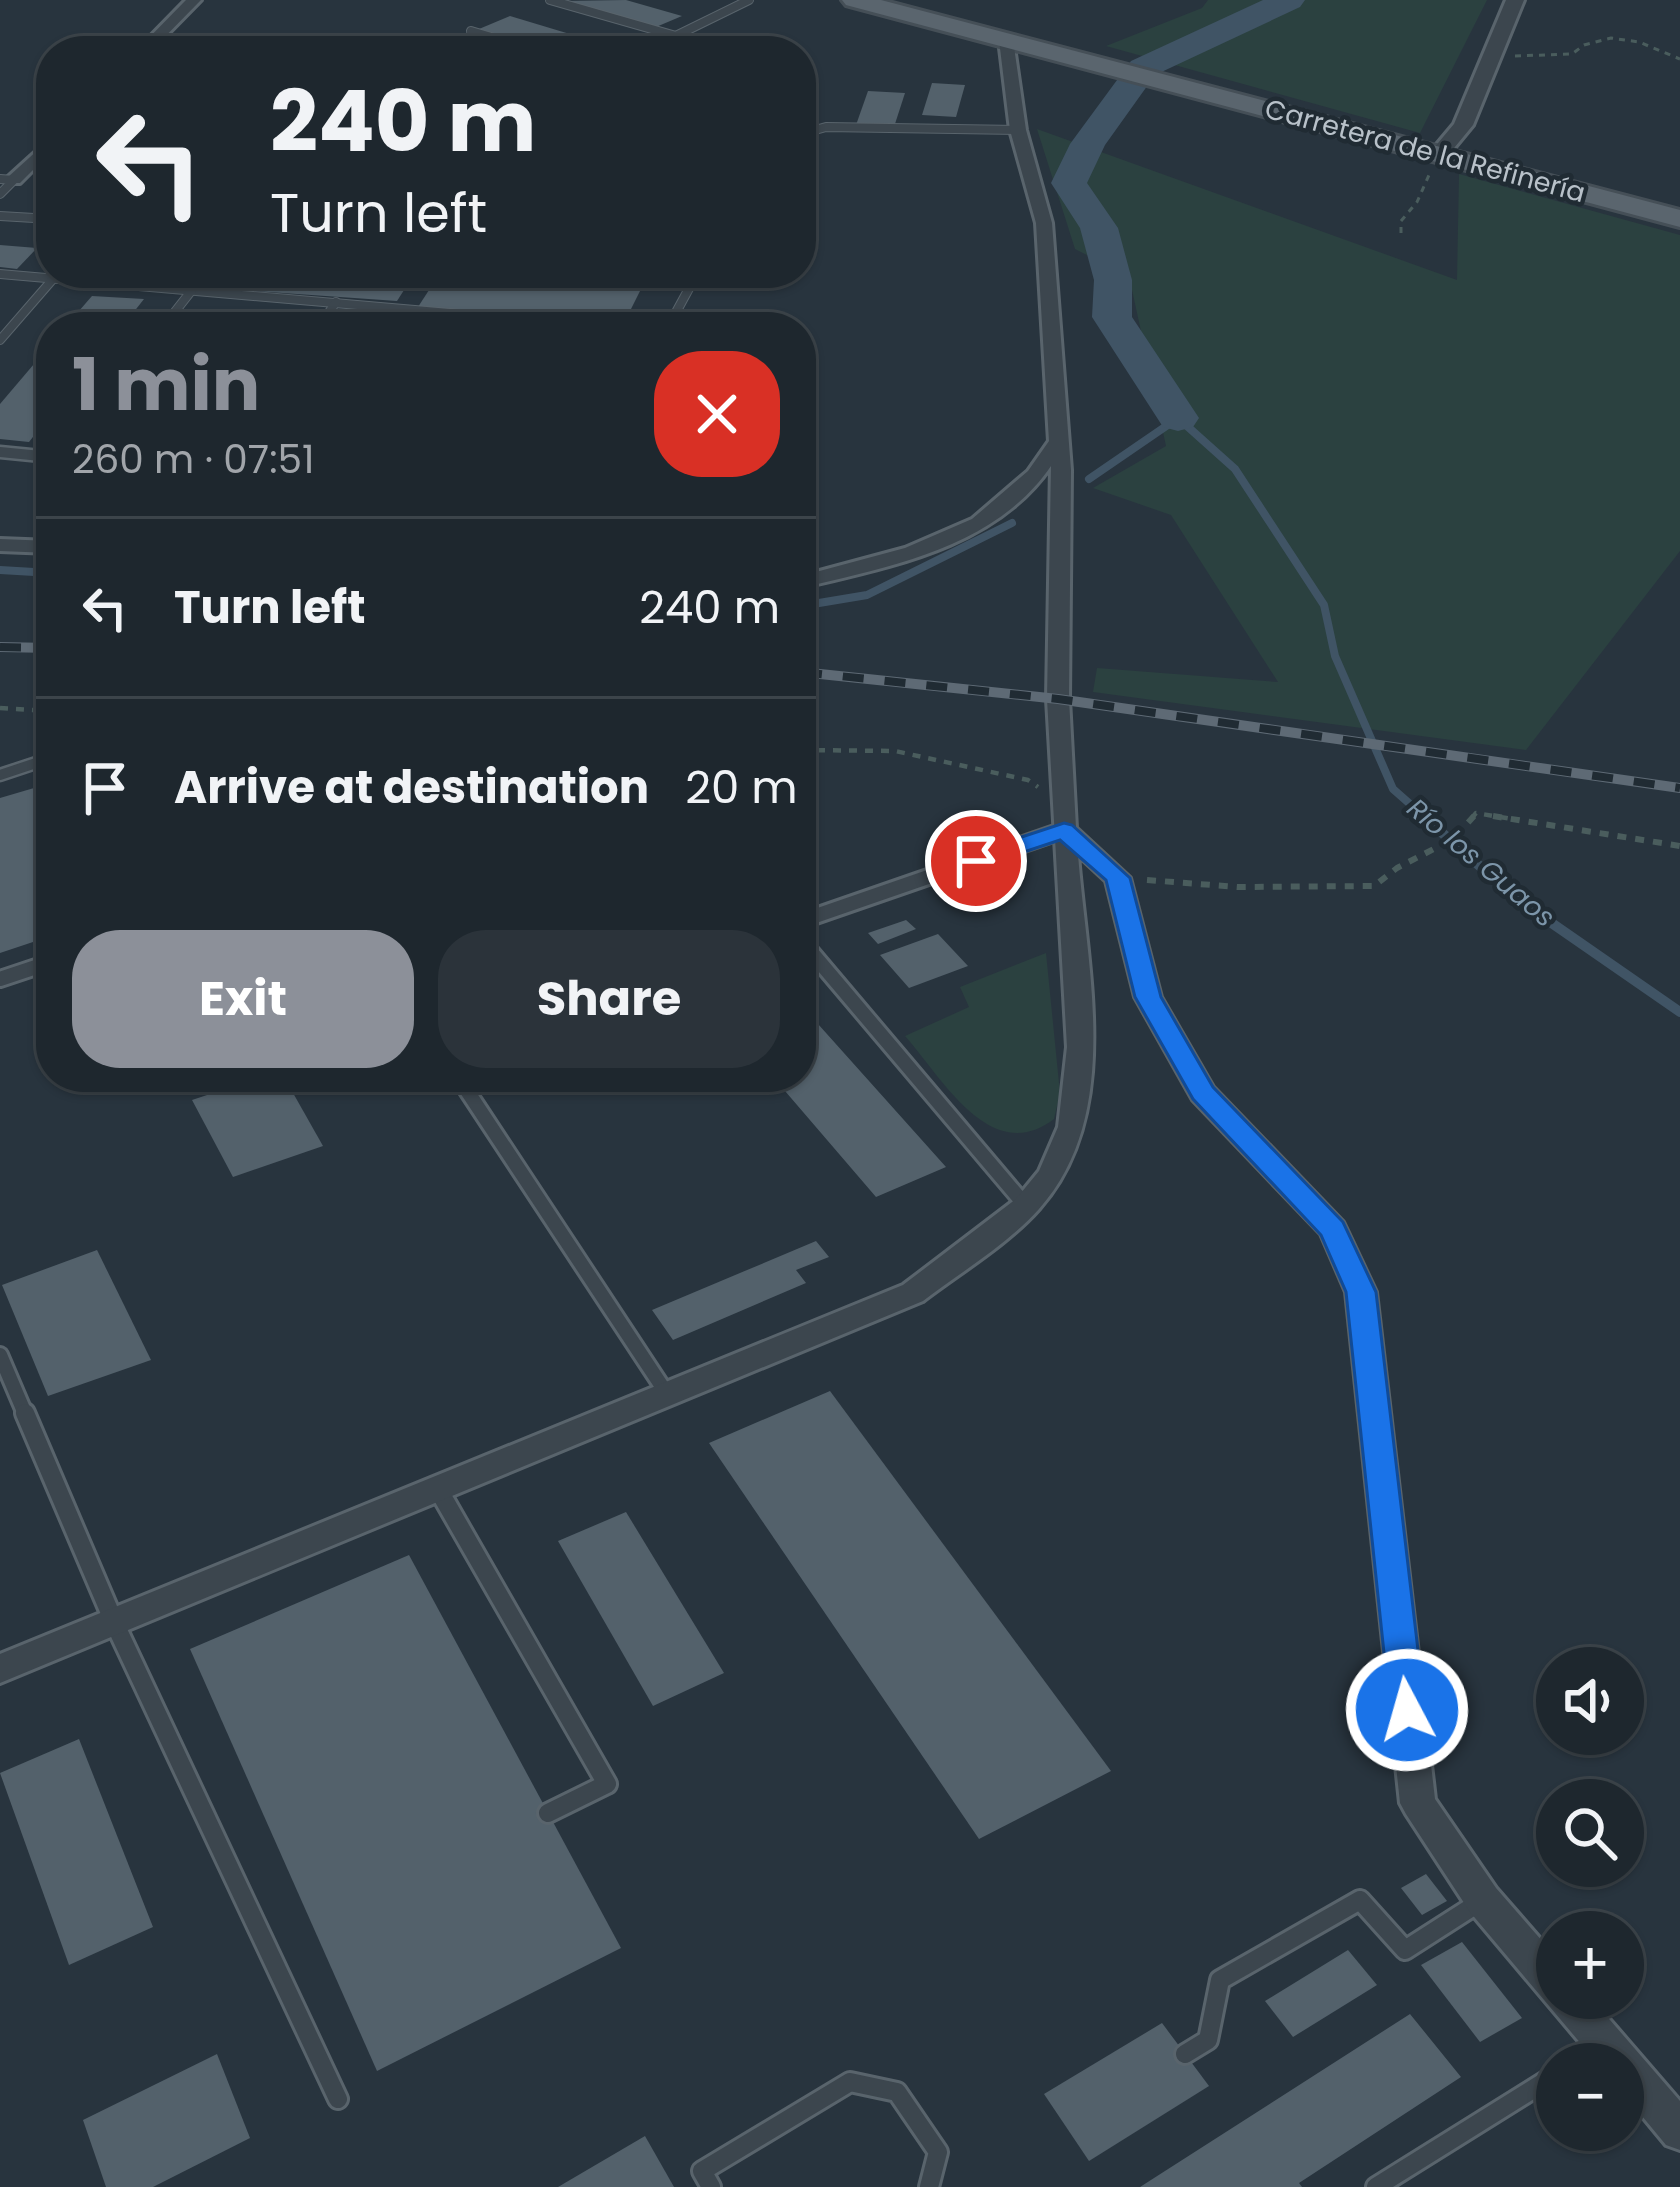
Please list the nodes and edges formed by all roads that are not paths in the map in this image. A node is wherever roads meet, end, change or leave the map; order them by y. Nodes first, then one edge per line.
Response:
1 (194, 0) edge
2 (550, 0) edge
3 (749, 0) edge
4 (854, 0) edge
5 (1515, 0) edge
6 (471, 31) dead end
7 (158, 36) edge
8 (488, 36) edge
9 (676, 36) joint
10 (1006, 40) junction
11 (816, 130) edge
12 (1018, 130) junction
13 (36, 155) edge
14 (1438, 155) junction
15 (7, 179) edge
16 (0, 194) edge
17 (0, 216) edge
18 (36, 218) edge
19 (1680, 219) edge
20 (0, 274) edge
21 (36, 277) edge
22 (45, 288) edge
23 (167, 288) edge
24 (192, 290) junction
25 (337, 302) junction
26 (175, 312) edge
27 (330, 312) edge
28 (463, 312) edge
29 (0, 340) edge
30 (1058, 442) junction
31 (0, 452) edge
32 (36, 456) edge
33 (0, 545) edge
34 (36, 546) edge
35 (816, 578) edge
36 (36, 763) edge
37 (0, 775) edge
38 (1063, 816) junction
39 (816, 915) edge
40 (816, 958) edge
41 (36, 967) edge
42 (0, 979) edge
43 (468, 1092) edge
44 (1026, 1206) junction
45 (0, 1355) edge
46 (668, 1394) junction
47 (438, 1489) junction
48 (114, 1622) junction
49 (0, 1669) edge
50 (548, 1813) dead end
51 (1483, 1900) junction
52 (1536, 1962) edge
53 (1185, 2054) dead end
54 (1536, 2087) edge
55 (338, 2099) dead end
56 (1644, 2100) edge
57 (1680, 2131) edge
58 (711, 2187) edge
59 (929, 2187) edge
60 (1376, 2187) edge

1 - 7 street
2 - 9 lane
3 - 9 lane
4 - 10 main road
5 - 14 street
6 - 8 lane
10 - 12 street
10 - 14 main road, Carretera de la Refinería
11 - 12 lane
12 - 30 street
13 - 15 street
14 - 19 main road, Carretera de la Refinería
15 - 16 lane
17 - 18 lane
20 - 21 lane
22 - 29 lane
23 - 24 lane
24 - 25 lane
24 - 26 lane
25 - 27 lane
25 - 28 lane
30 - 35 street
30 - 38 street
31 - 32 lane
33 - 34 street
36 - 37 lane
38 - 39 lane
38 - 44 street
38 - 51 street
40 - 44 lane
41 - 42 lane
43 - 46 lane
44 - 46 street
45 - 48 lane
46 - 47 street
47 - 48 street
47 - 50 lane
48 - 49 street
48 - 55 lane
51 - 52 street
51 - 53 lane
54 - 60 lane
56 - 57 street
58 - 59 lane

